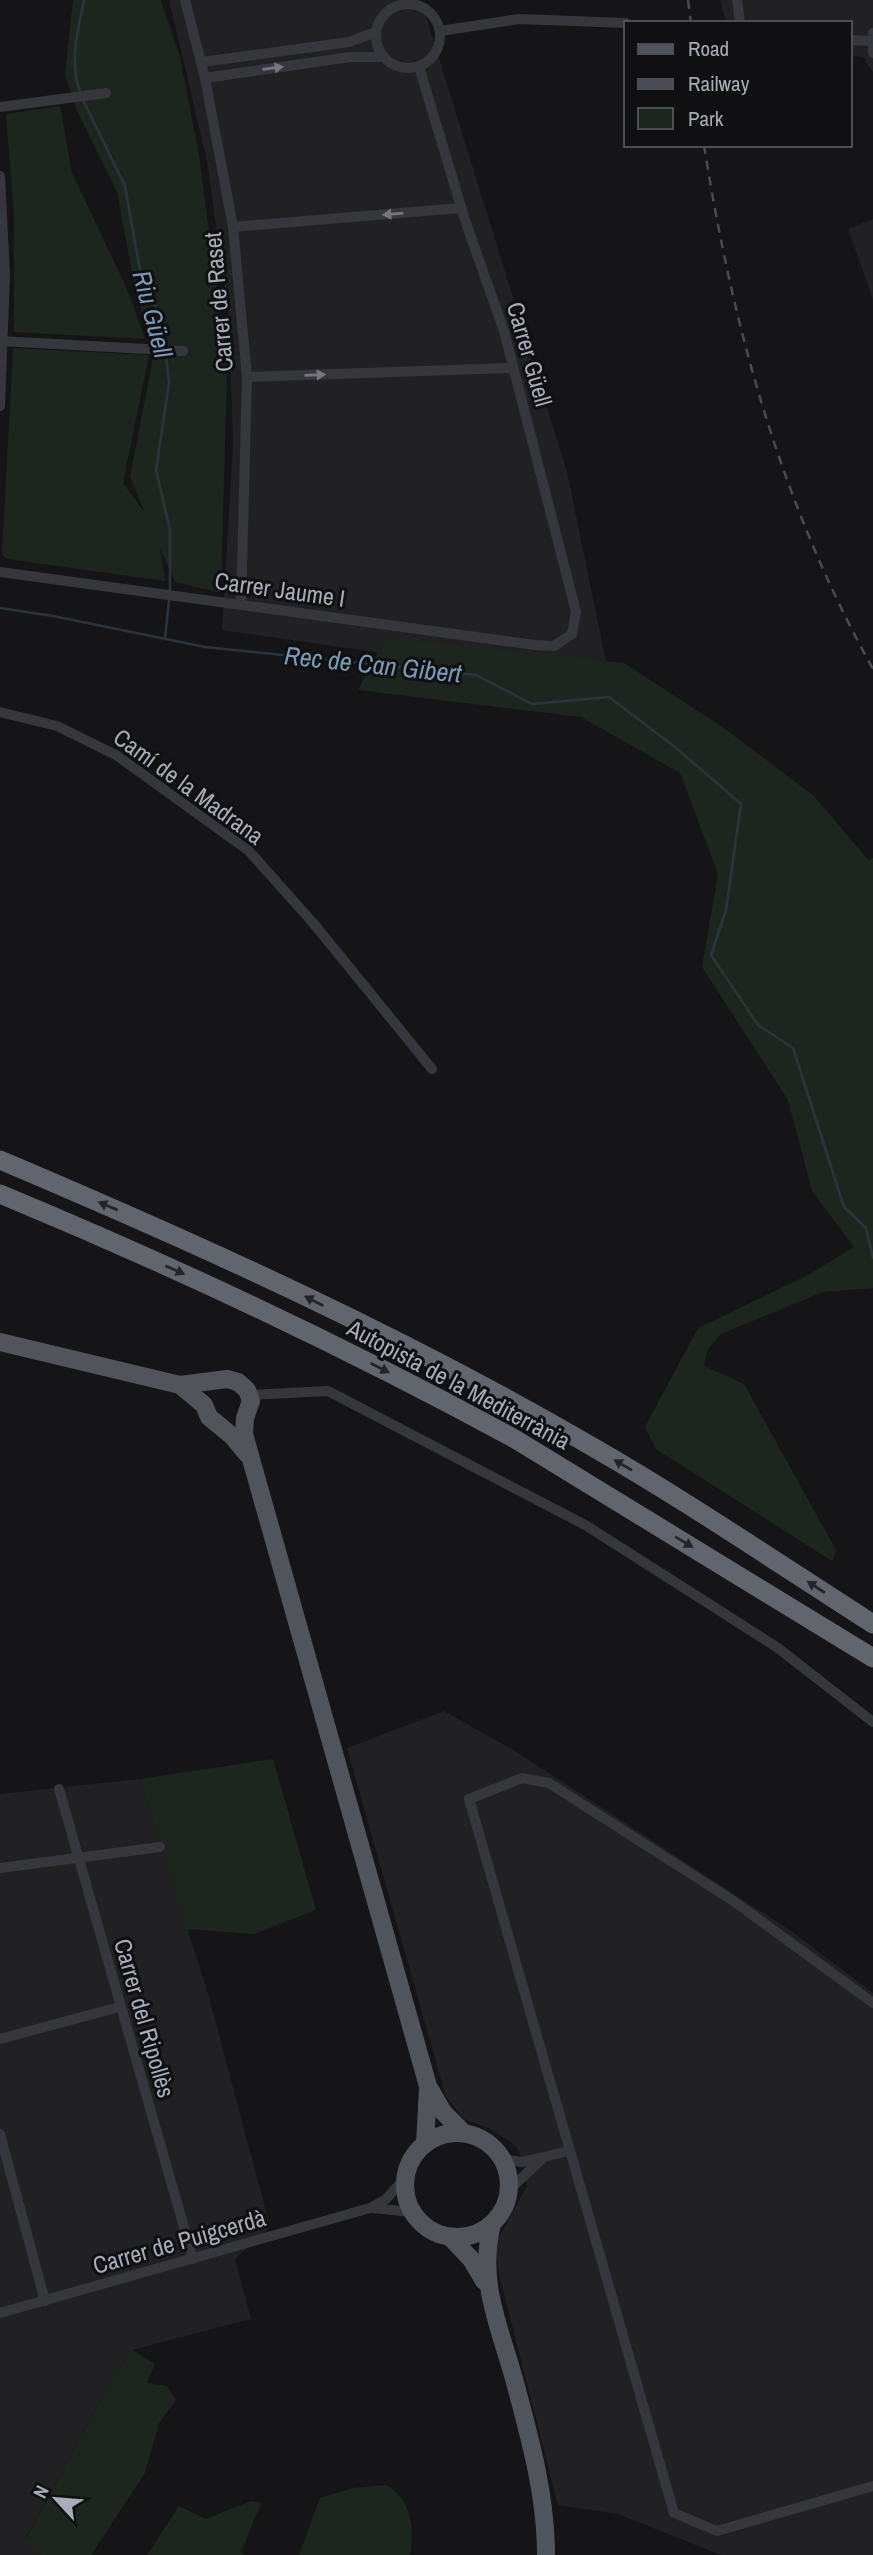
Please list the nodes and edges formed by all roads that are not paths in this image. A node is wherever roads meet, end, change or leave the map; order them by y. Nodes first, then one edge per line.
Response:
1 (185, 0) edge
2 (737, 0) edge
3 (397, 3) edge
4 (740, 21) edge
5 (624, 23) edge
6 (440, 31) junction
7 (376, 32) junction
8 (872, 37) edge
9 (852, 40) edge
10 (873, 53) edge
11 (383, 57) junction
12 (202, 62) junction
13 (419, 67) junction
14 (205, 79) junction
15 (106, 93) dead end
16 (0, 107) edge
17 (0, 176) edge
18 (461, 208) junction
19 (1, 223) edge
20 (233, 227) junction
21 (2, 341) edge
22 (183, 351) dead end
23 (512, 368) junction
24 (247, 377) junction
25 (0, 406) edge
26 (0, 572) edge
27 (241, 605) junction
28 (554, 646) joint
29 (0, 712) edge
30 (432, 1069) dead end
31 (0, 1160) edge
32 (0, 1194) edge
33 (0, 1342) edge
34 (215, 1382) junction
35 (180, 1385) junction
36 (250, 1395) junction
37 (204, 1405) junction
38 (245, 1418) junction
39 (220, 1425) junction
40 (251, 1459) junction
41 (873, 1624) edge
42 (825, 1628) junction
43 (873, 1658) edge
44 (873, 1672) edge
45 (873, 1722) edge
46 (59, 1789) dead end
47 (160, 1847) dead end
48 (78, 1857) junction
49 (0, 1868) edge
50 (873, 2003) edge
51 (120, 2007) junction
52 (0, 2039) edge
53 (428, 2086) junction
54 (464, 2133) junction
55 (0, 2134) edge
56 (425, 2144) junction
57 (569, 2151) junction
58 (503, 2159) junction
59 (542, 2160) junction
60 (405, 2178) junction
61 (509, 2190) junction
62 (370, 2208) junction
63 (412, 2213) junction
64 (492, 2224) junction
65 (451, 2238) junction
66 (193, 2259) junction
67 (486, 2284) junction
68 (45, 2301) junction
69 (0, 2314) edge
70 (873, 2486) edge
71 (546, 2555) edge

1 - 12 street, Carrer de Raset
2 - 4 street
3 - 6 street
3 - 7 street
5 - 6 street
6 - 13 street
7 - 11 street
7 - 12 street
8 - 9 street
8 - 10 street
11 - 13 street
14 -> 11 street
12 - 14 street, Carrer de Raset
13 - 18 street, Carrer Güell
14 - 20 street, Carrer de Raset
15 - 16 street
17 - 19 street
18 -> 20 street
18 - 23 street, Carrer Güell
19 - 21 street
20 - 24 street, Carrer de Raset
21 - 22 street
21 - 25 street
24 -> 23 street
23 - 28 street, Carrer Güell
24 - 27 street, Carrer de Raset
26 - 27 street, Carrer Jaume I
27 - 28 street, Carrer Jaume I
29 - 30 street, Camí de la Madrana
41 -> 31 highway, Autopista de la Mediterrània
32 -> 42 highway, Autopista de la Mediterrània
33 - 35 main road
34 - 35 main road
34 - 36 main road
34 - 37 main road
35 - 37 main road
36 - 38 main road
36 - 45 street
37 - 39 main road
38 - 39 main road
38 - 40 main road
39 - 40 main road
40 - 53 main road
42 - 43 highway, Autopista de la Mediterrània
42 - 44 highway
46 - 48 street, Carrer del Ripollès
47 - 48 street
48 - 49 street
48 - 51 street, Carrer del Ripollès
50 - 57 street
51 - 52 street
51 - 66 street, Carrer del Ripollès
53 - 54 main road
53 - 56 main road
54 - 56 main road
54 - 58 main road
55 - 68 street
56 - 60 main road
57 - 59 street
57 - 70 street
58 - 59 street
58 - 61 main road
59 - 61 street
60 - 62 street, Carrer de Puigcerdà
60 - 63 main road
61 - 64 main road
62 - 63 street, Carrer de Puigcerdà
62 - 66 street, Carrer de Puigcerdà
63 - 65 main road
64 - 65 main road
64 - 67 main road
65 - 67 main road
66 - 68 street, Carrer de Puigcerdà
67 - 71 main road
68 - 69 street, Carrer de Puigcerdà

